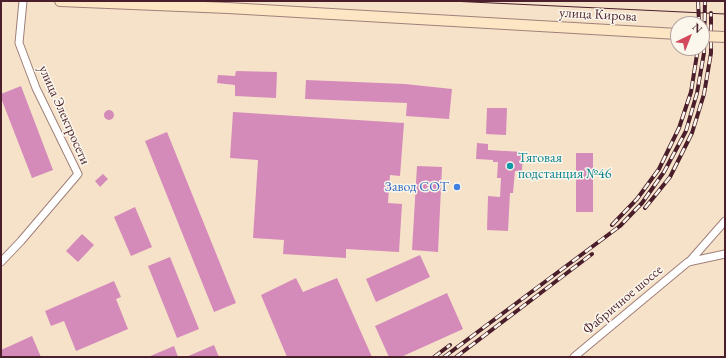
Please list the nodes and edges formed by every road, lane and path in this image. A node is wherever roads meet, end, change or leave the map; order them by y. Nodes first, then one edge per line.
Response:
1 (23, 1) edge
2 (60, 1) edge
3 (670, 34) edge
4 (710, 36) edge
5 (725, 37) edge
6 (725, 221) edge
7 (725, 254) edge
8 (1, 262) edge
9 (688, 262) junction
10 (574, 357) edge

1 - 8 street, улица Электросети
2 - 3 main road, улица Кирова
4 - 5 main road, bridge
6 - 9 street, Фабричное шоссе
7 - 9 street, Фабричное шоссе
9 - 10 street, Фабричное шоссе

